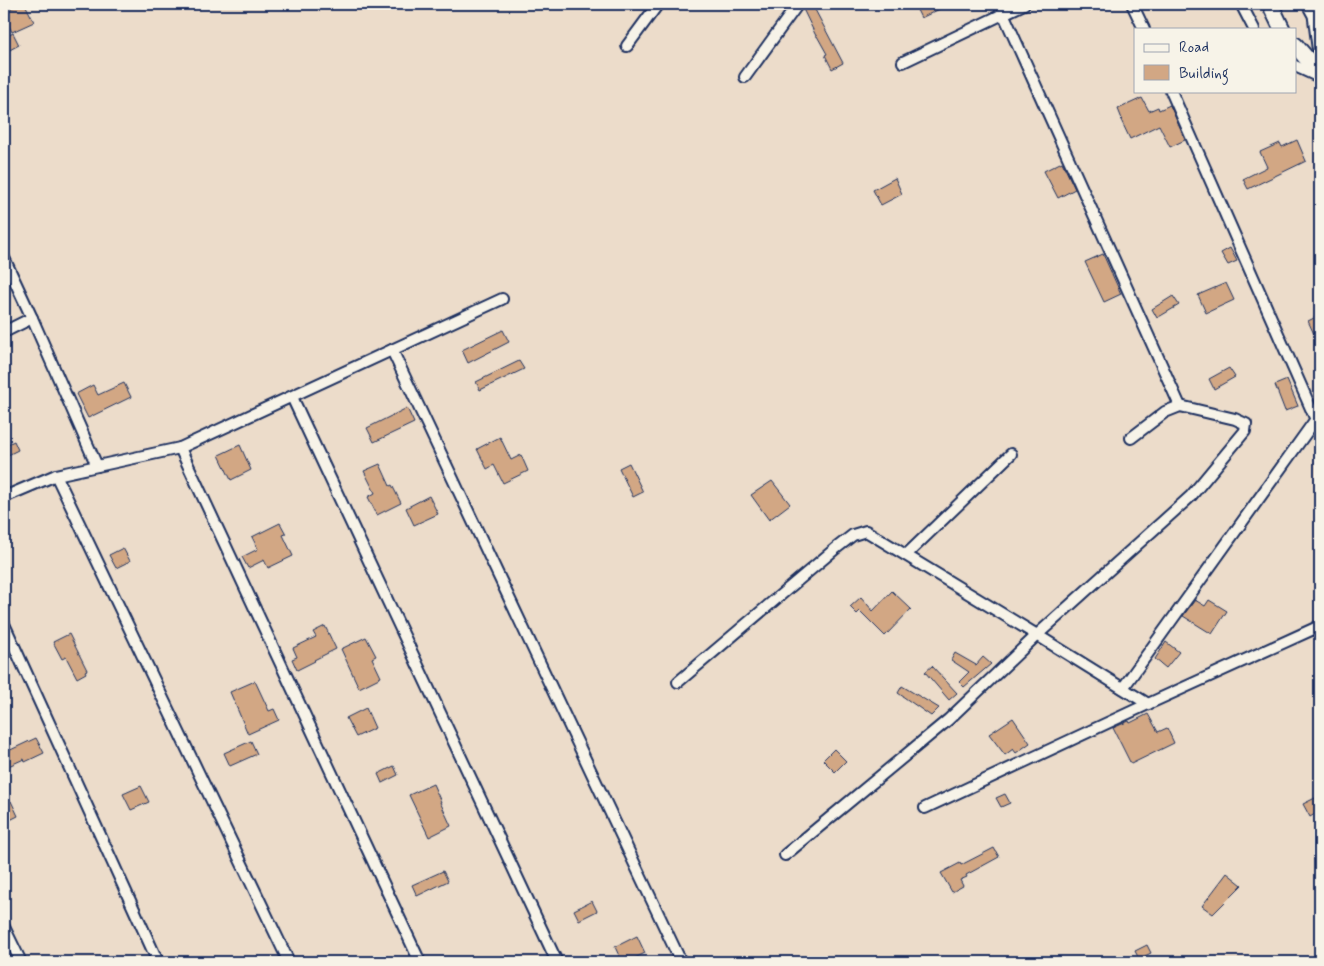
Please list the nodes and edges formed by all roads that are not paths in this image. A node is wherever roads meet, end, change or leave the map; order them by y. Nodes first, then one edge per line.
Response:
1 (658, 4) edge
2 (798, 4) edge
3 (1024, 4) edge
4 (1132, 4) edge
5 (1241, 4) edge
6 (1270, 4) edge
7 (1310, 4) edge
8 (1001, 8) edge
9 (1144, 28) edge
10 (1253, 28) edge
11 (1282, 28) edge
12 (627, 46) dead end
13 (1296, 46) edge
14 (1320, 46) edge
15 (903, 62) dead end
16 (1296, 66) edge
17 (1320, 75) edge
18 (745, 77) dead end
19 (1171, 92) edge
20 (4, 258) edge
21 (502, 299) dead end
22 (32, 318) junction
23 (4, 332) edge
24 (392, 350) junction
25 (292, 397) junction
26 (1180, 406) junction
27 (1318, 424) edge
28 (1131, 438) dead end
29 (180, 448) junction
30 (1011, 454) dead end
31 (97, 466) junction
32 (56, 475) junction
33 (4, 497) edge
34 (906, 555) junction
35 (4, 624) edge
36 (1320, 626) edge
37 (1037, 635) junction
38 (678, 682) dead end
39 (1123, 688) junction
40 (1148, 704) junction
41 (925, 808) dead end
42 (786, 854) dead end
43 (4, 927) edge
44 (21, 962) edge
45 (158, 962) edge
46 (289, 962) edge
47 (420, 962) edge
48 (557, 962) edge
49 (681, 962) edge

1 - 12 street
2 - 18 street
3 - 8 street
4 - 9 street
5 - 10 street
6 - 11 street
7 - 14 street
8 - 15 street
8 - 26 street
13 - 17 street
16 - 17 street
19 - 27 street
20 - 22 street
21 - 24 street
22 - 23 street
22 - 31 street
24 - 25 street
24 - 49 street
25 - 29 street
25 - 48 street
26 - 28 street
26 - 37 street
27 - 39 street
29 - 31 street
29 - 47 street
30 - 34 street
31 - 32 street
32 - 33 street
32 - 46 street
34 - 37 street
34 - 38 street
35 - 45 street
36 - 40 street
37 - 39 street
37 - 42 street
39 - 40 street
40 - 41 street
43 - 44 street

